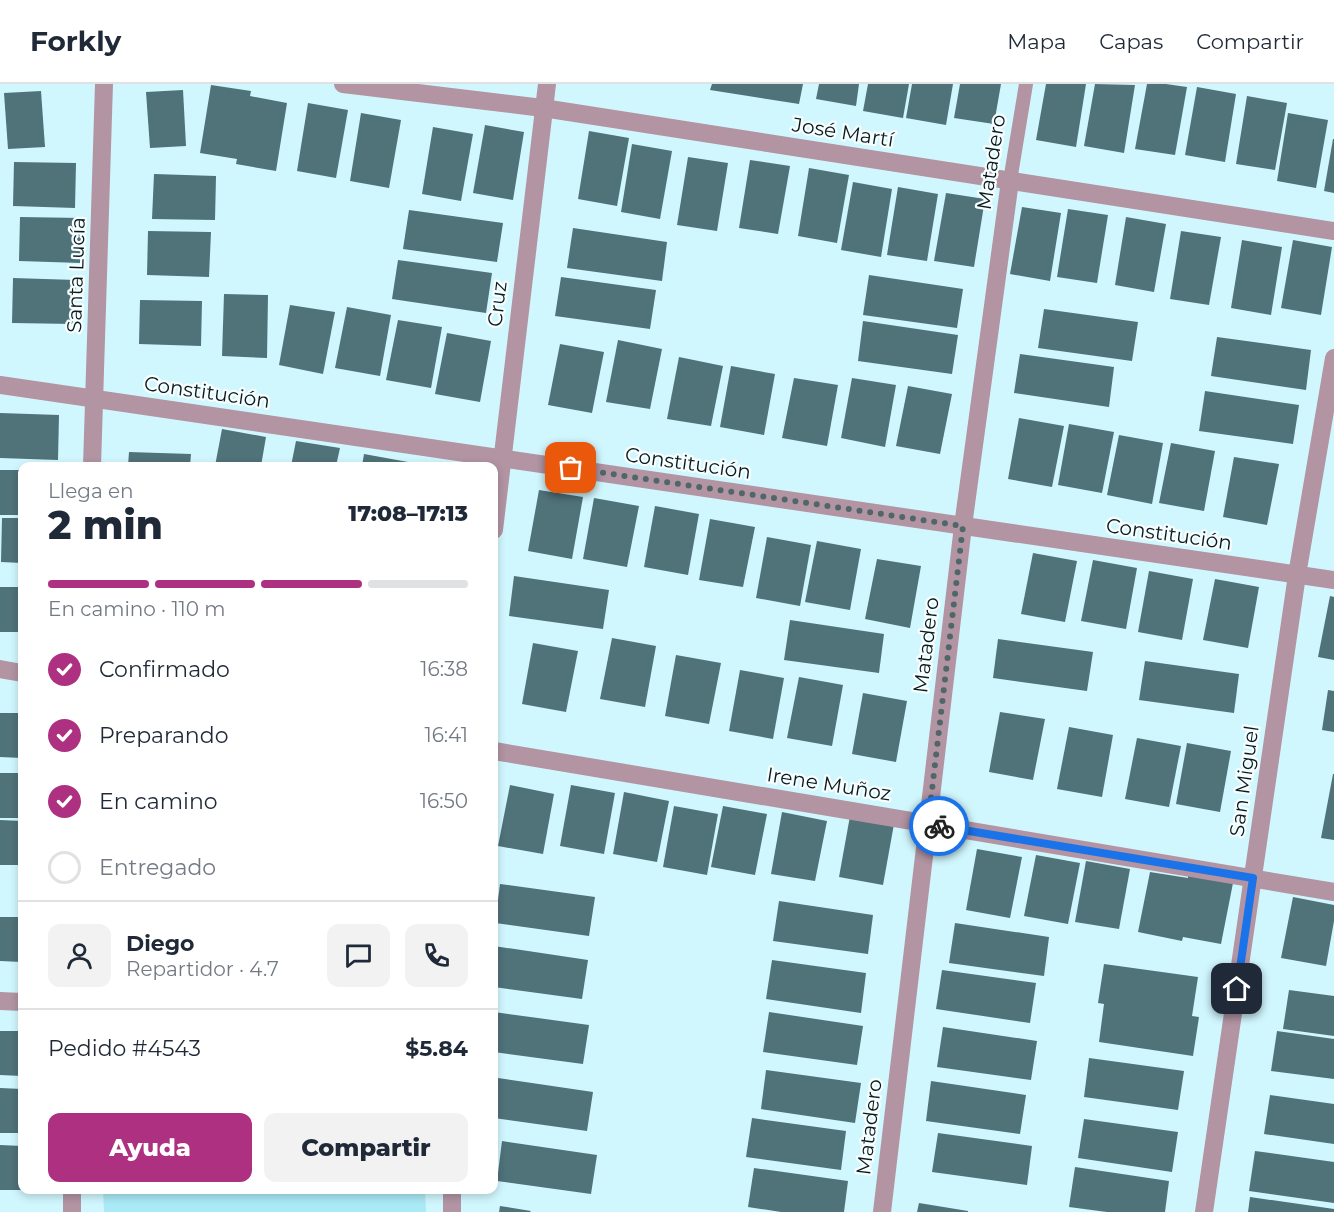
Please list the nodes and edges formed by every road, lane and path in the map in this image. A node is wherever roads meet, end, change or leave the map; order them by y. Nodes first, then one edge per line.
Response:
1 (104, 84) edge
2 (344, 84) edge
3 (547, 84) edge
4 (1026, 84) edge
5 (543, 108) junction
6 (1010, 181) junction
7 (1334, 231) edge
8 (1334, 358) edge
9 (0, 384) edge
10 (94, 398) junction
11 (502, 458) junction
12 (92, 462) edge
13 (498, 494) edge
14 (963, 526) junction
15 (1296, 575) junction
16 (1334, 580) edge
17 (0, 669) edge
18 (18, 672) edge
19 (498, 752) edge
20 (928, 824) junction
21 (1253, 878) junction
22 (1334, 892) edge
23 (0, 1001) edge
24 (18, 1002) edge
25 (72, 1194) edge
26 (452, 1194) edge
27 (72, 1212) edge
28 (452, 1212) edge
29 (882, 1212) edge
30 (1204, 1212) edge

1 - 10 street, Santa Lucía
2 - 5 street, José Martí
3 - 5 street, Cruz
4 - 6 lane, Matadero
5 - 6 street, José Martí
5 - 11 street, Cruz
6 - 7 street, José Martí
6 - 14 street, Matadero
8 - 15 street, San Miguel
9 - 10 street, Constitución
10 - 11 street, Constitución
10 - 12 street, Santa Lucía
11 - 13 street, Cruz
11 - 14 street, Constitución
14 - 15 street, Constitución
14 - 20 street, Matadero
15 - 16 street, Constitución
15 - 21 street, San Miguel
17 - 18 street
19 - 20 street, Irene Muñoz
20 - 21 street, Irene Muñoz
20 - 29 street, Matadero
21 - 22 street, Irene Muñoz
21 - 30 street, San Miguel
23 - 24 street
25 - 27 street
26 - 28 street

